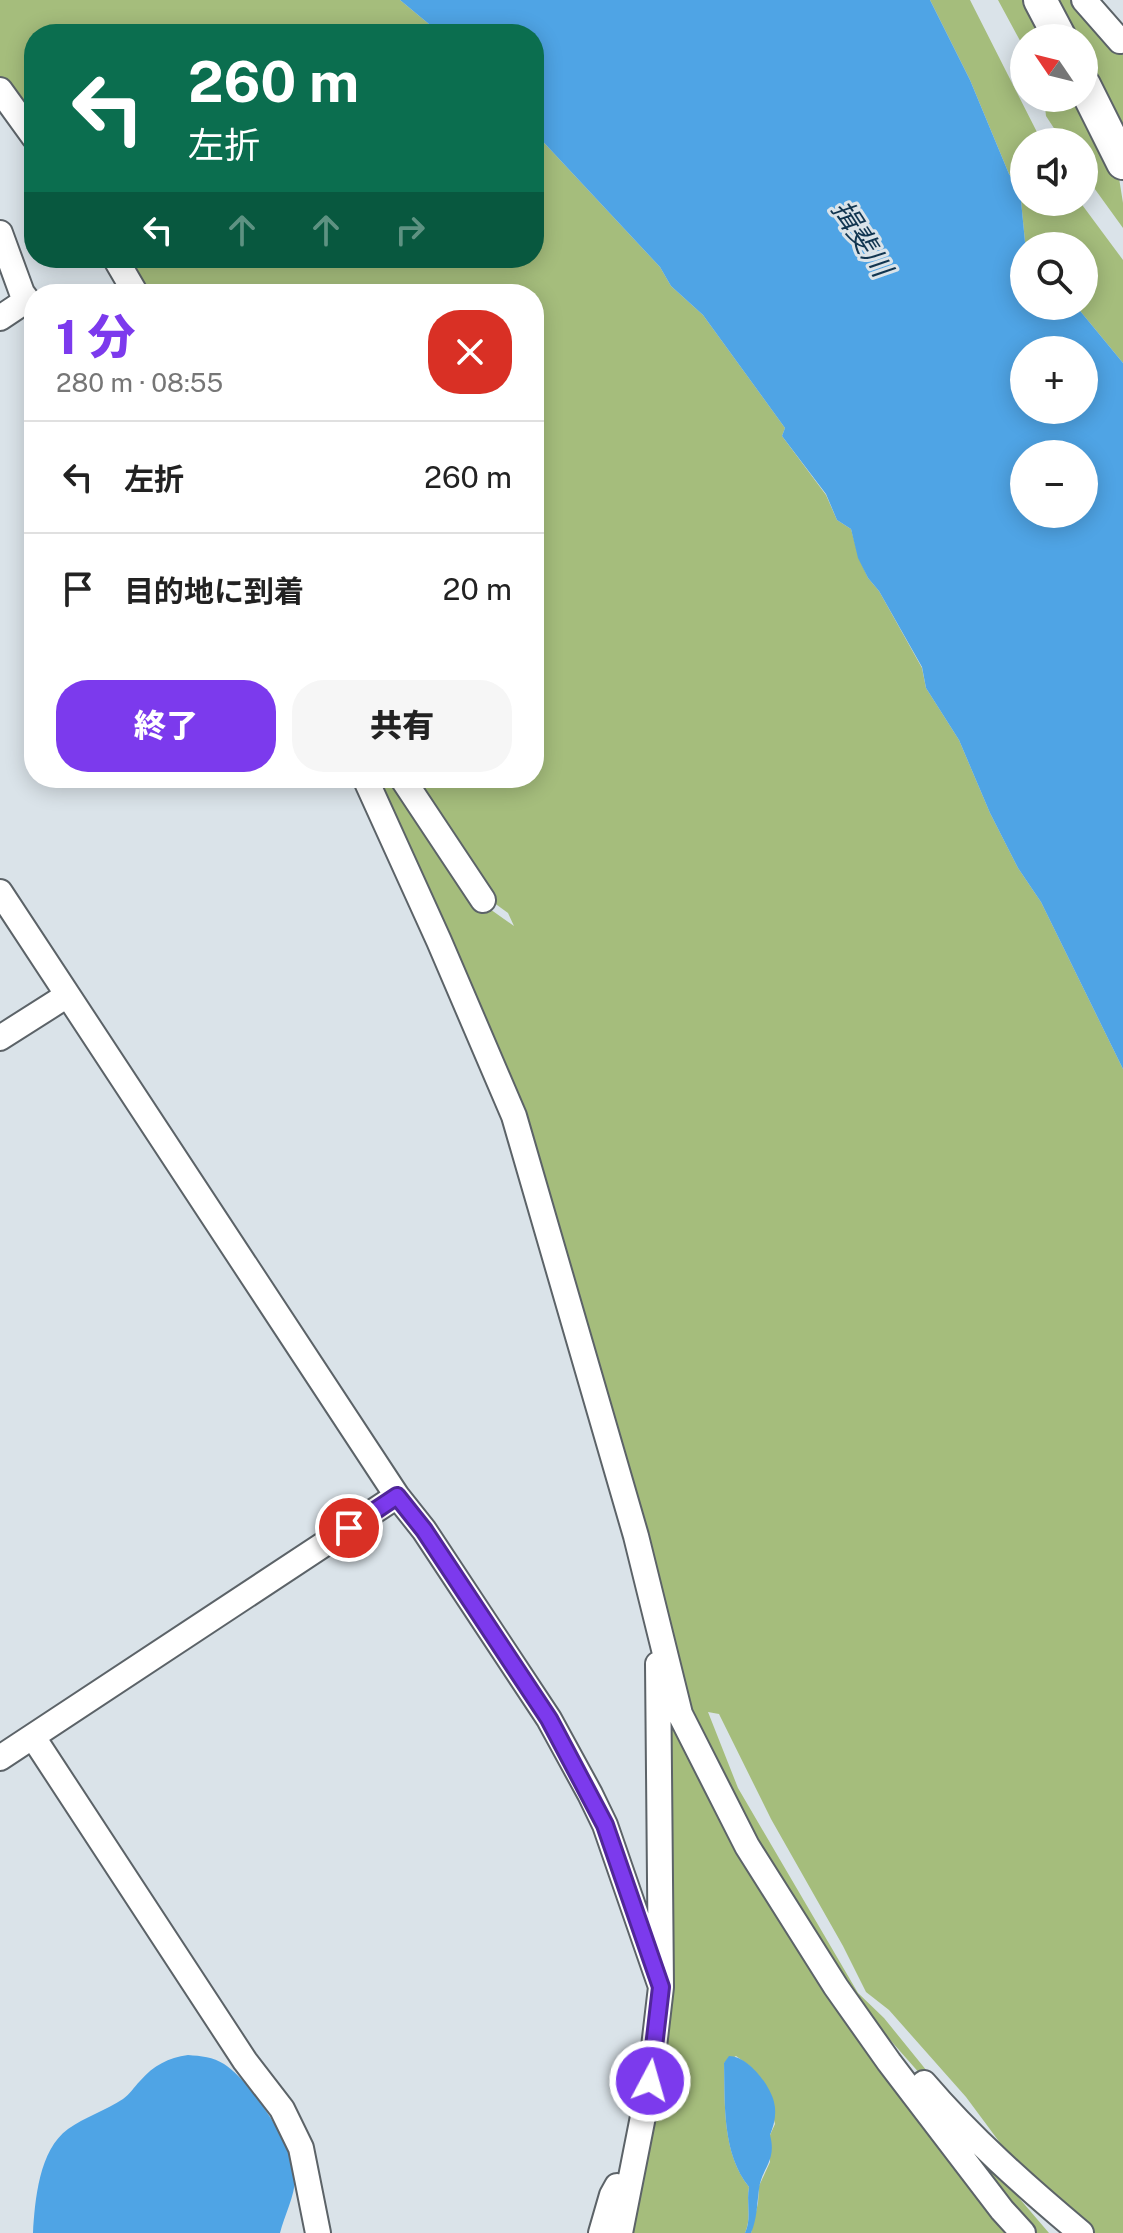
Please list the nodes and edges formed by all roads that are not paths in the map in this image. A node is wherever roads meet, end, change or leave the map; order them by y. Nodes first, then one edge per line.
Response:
1 (1040, 0) edge
2 (1084, 0) edge
3 (1097, 0) edge
4 (1053, 24) edge
5 (1122, 43) edge
6 (0, 90) edge
7 (1098, 112) edge
8 (24, 123) edge
9 (1123, 163) edge
10 (0, 233) edge
11 (24, 291) edge
12 (24, 308) edge
13 (0, 318) edge
14 (370, 788) edge
15 (409, 788) edge
16 (0, 892) edge
17 (483, 900) dead end
18 (66, 996) junction
19 (0, 1038) edge
20 (397, 1496) junction
21 (658, 1626) junction
22 (33, 1737) junction
23 (0, 1758) edge
24 (661, 1987) junction
25 (868, 2032) junction
26 (634, 2160) junction
27 (318, 2233) edge
28 (601, 2233) edge
29 (620, 2233) edge
30 (1023, 2233) edge
31 (1081, 2233) edge

1 - 4 main road
2 - 5 street
3 - 5 street
6 - 8 street
7 - 9 main road
10 - 11 street
12 - 13 street
14 - 21 street
15 - 17 street
16 - 18 street
18 - 19 street
18 - 20 street
20 - 22 street
20 - 24 street
21 - 24 street
21 - 25 street
22 - 23 street
22 - 27 street
24 - 26 street
25 - 30 street
25 - 31 street
26 - 28 street
26 - 29 street

